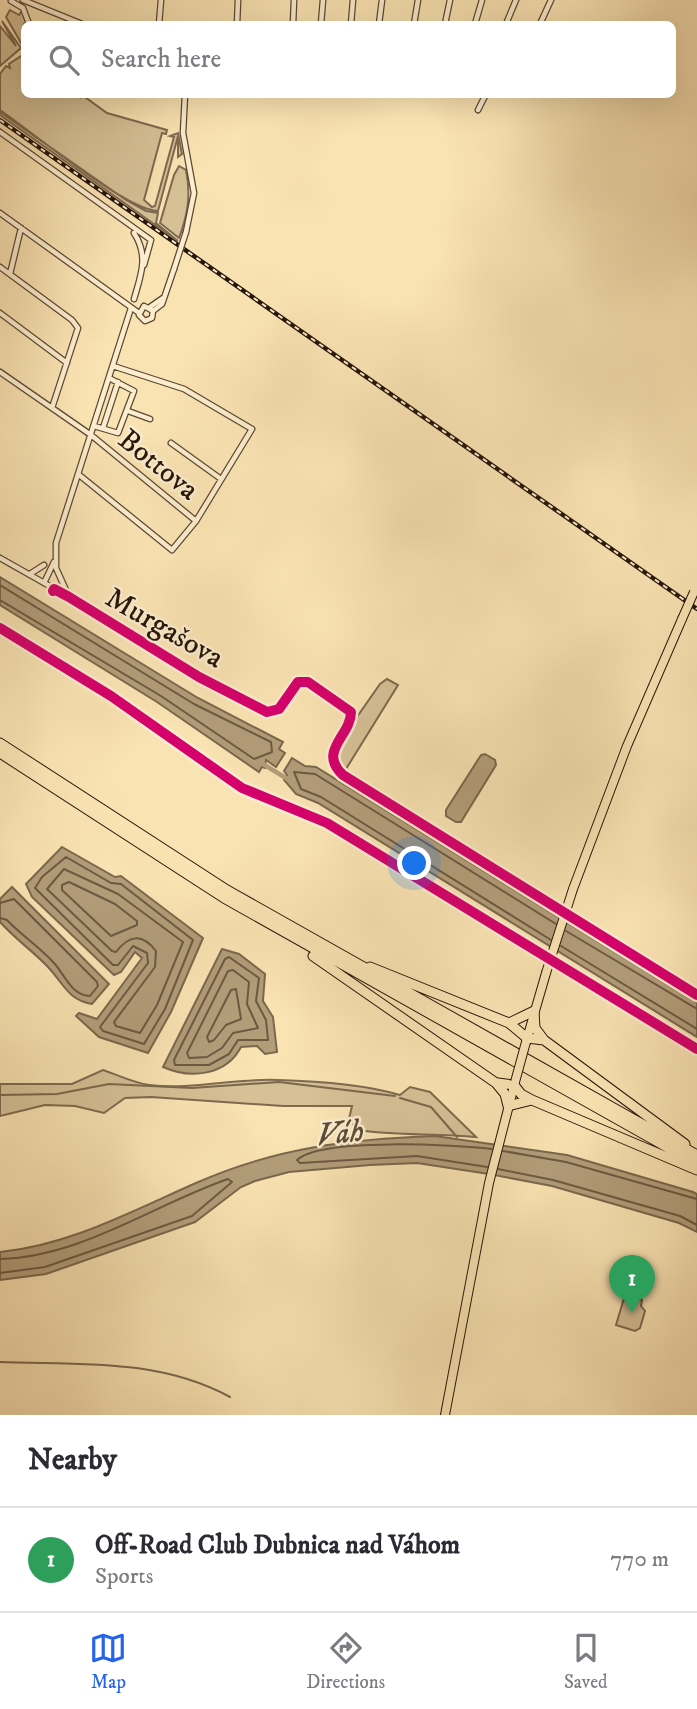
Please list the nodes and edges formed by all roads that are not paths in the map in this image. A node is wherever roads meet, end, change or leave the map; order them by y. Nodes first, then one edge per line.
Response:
1 (23, 0) edge
2 (160, 0) edge
3 (238, 0) edge
4 (294, 0) edge
5 (323, 0) edge
6 (353, 0) edge
7 (382, 0) edge
8 (418, 0) edge
9 (450, 0) edge
10 (482, 0) edge
11 (516, 0) edge
12 (551, 0) edge
13 (10, 1) edge
14 (28, 21) edge
15 (75, 21) edge
16 (159, 21) edge
17 (237, 21) edge
18 (293, 21) edge
19 (321, 21) edge
20 (351, 21) edge
21 (379, 21) edge
22 (414, 21) edge
23 (446, 21) edge
24 (476, 21) edge
25 (507, 21) edge
26 (541, 21) edge
27 (185, 98) edge
28 (484, 98) edge
29 (478, 110) dead end
30 (0, 132) edge
31 (0, 213) edge
32 (21, 228) junction
33 (134, 233) dead end
34 (144, 265) junction
35 (0, 267) edge
36 (10, 274) junction
37 (134, 299) dead end
38 (126, 303) junction
39 (131, 308) junction
40 (152, 309) junction
41 (0, 313) edge
42 (140, 313) junction
43 (130, 317) junction
44 (124, 331) junction
45 (67, 363) junction
46 (113, 366) junction
47 (0, 372) edge
48 (109, 378) junction
49 (118, 382) junction
50 (52, 408) junction
51 (128, 411) junction
52 (150, 418) dead end
53 (94, 426) junction
54 (103, 428) junction
55 (90, 435) junction
56 (172, 443) dead end
57 (78, 474) junction
58 (222, 479) junction
59 (196, 521) junction
60 (0, 558) edge
61 (55, 559) junction
62 (44, 565) dead end
63 (29, 575) junction
64 (44, 583) junction
65 (696, 590) edge
66 (69, 597) junction
67 (0, 628) edge
68 (0, 743) edge
69 (0, 753) edge
70 (282, 932) junction
71 (330, 950) junction
72 (697, 995) edge
73 (534, 1011) junction
74 (509, 1023) junction
75 (526, 1040) junction
76 (544, 1040) junction
77 (697, 1049) edge
78 (496, 1083) junction
79 (515, 1083) junction
80 (532, 1100) junction
81 (507, 1108) junction
82 (695, 1154) edge
83 (697, 1164) edge
84 (697, 1170) edge
85 (445, 1415) edge

1 - 15 street
2 - 16 street
3 - 17 street
4 - 18 street
5 - 19 street
6 - 20 street
7 - 21 street
8 - 22 street
9 - 23 street
10 - 24 street
11 - 25 street
12 - 26 street
13 - 14 street
27 - 40 street, bridge
28 - 29 street
30 - 34 street
31 - 32 street
32 - 36 street
32 - 38 street
33 - 34 street
34 - 37 street
35 - 36 street
36 - 45 street
38 - 39 street
38 - 42 street
39 - 42 street
39 - 43 street, Murgašova
40 - 42 street
40 - 42 street
41 - 45 street
42 - 43 street
42 - 44 street
43 - 44 street, Murgašova
44 - 46 street, Murgašova
45 - 50 street
46 - 48 street, Murgašova
46 - 58 street
47 - 50 street, Bottova
48 - 49 street
48 - 53 street, Murgašova
49 - 51 street
49 - 54 street
50 - 55 street, Bottova
51 - 52 street
51 - 54 street
53 - 54 street
53 - 55 street, Murgašova
55 - 57 street, Murgašova
55 - 59 street, Bottova
56 - 58 street
57 - 59 street, Bottova
57 - 61 street, Murgašova
58 - 59 street
60 - 63 street
61 - 64 street
61 - 66 street, Murgašova
62 - 63 street
63 - 64 street
64 - 66 street
65 - 73 main road, bridge
66 - 72 street, Murgašova
67 - 77 street
68 - 71 highway
69 - 70 highway
70 - 78 highway
70 - 83 highway
71 - 74 highway
71 - 82 highway
73 - 74 highway
73 - 75 main road
73 - 76 highway
74 - 75 highway
75 - 76 highway
75 - 79 main road, bridge
76 - 82 highway
78 - 79 highway
78 - 81 highway
79 - 80 highway
79 - 81 main road
80 - 81 highway
80 - 84 highway
81 - 85 main road

